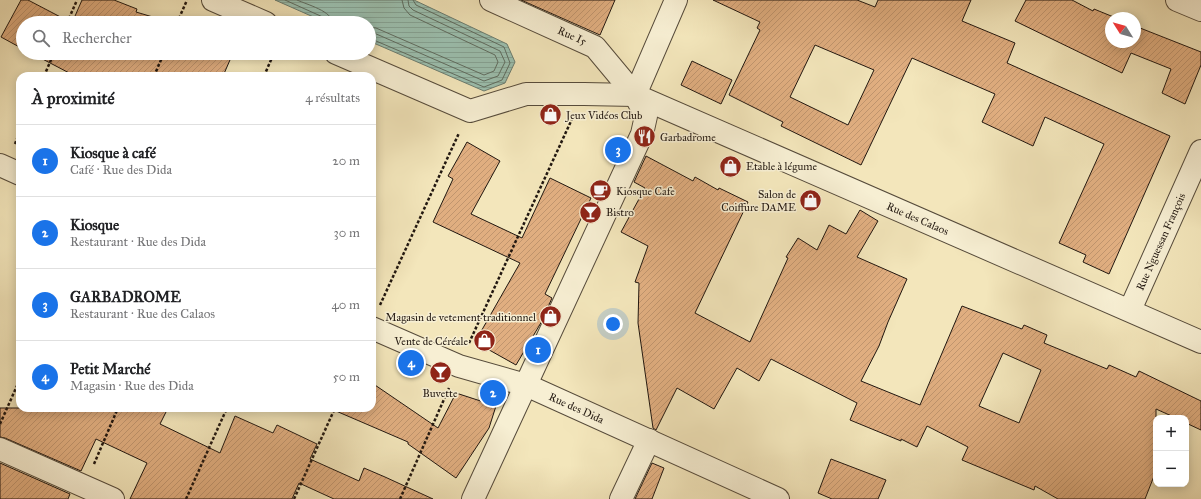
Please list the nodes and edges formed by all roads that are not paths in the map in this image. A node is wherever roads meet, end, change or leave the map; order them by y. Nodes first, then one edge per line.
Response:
1 (213, 0) edge
2 (491, 0) edge
3 (676, 0) edge
4 (1177, 0) edge
5 (1201, 10) edge
6 (250, 16) edge
7 (352, 60) edge
8 (635, 96) junction
9 (1201, 151) edge
10 (0, 165) edge
11 (16, 172) edge
12 (1130, 310) junction
13 (376, 319) edge
14 (1201, 342) edge
15 (526, 385) junction
16 (649, 440) junction
17 (0, 449) edge
18 (743, 492) edge
19 (113, 499) edge
20 (473, 499) edge
21 (621, 499) edge
22 (778, 499) edge

1 - 6 street
2 - 8 street, Rue I5
3 - 8 street
4 - 5 street
7 - 8 street
8 - 12 street, Rue des Calaos
8 - 15 street, Rue I5
9 - 12 street, Rue Nguessan François
10 - 11 street
12 - 14 street, Rue des Calaos
13 - 15 street, Rue des Dida
15 - 16 street, Rue des Dida
15 - 20 street, Rue I5
16 - 18 street, Rue des Dida
16 - 21 street
17 - 19 street
18 - 22 street, Rue des Dida

